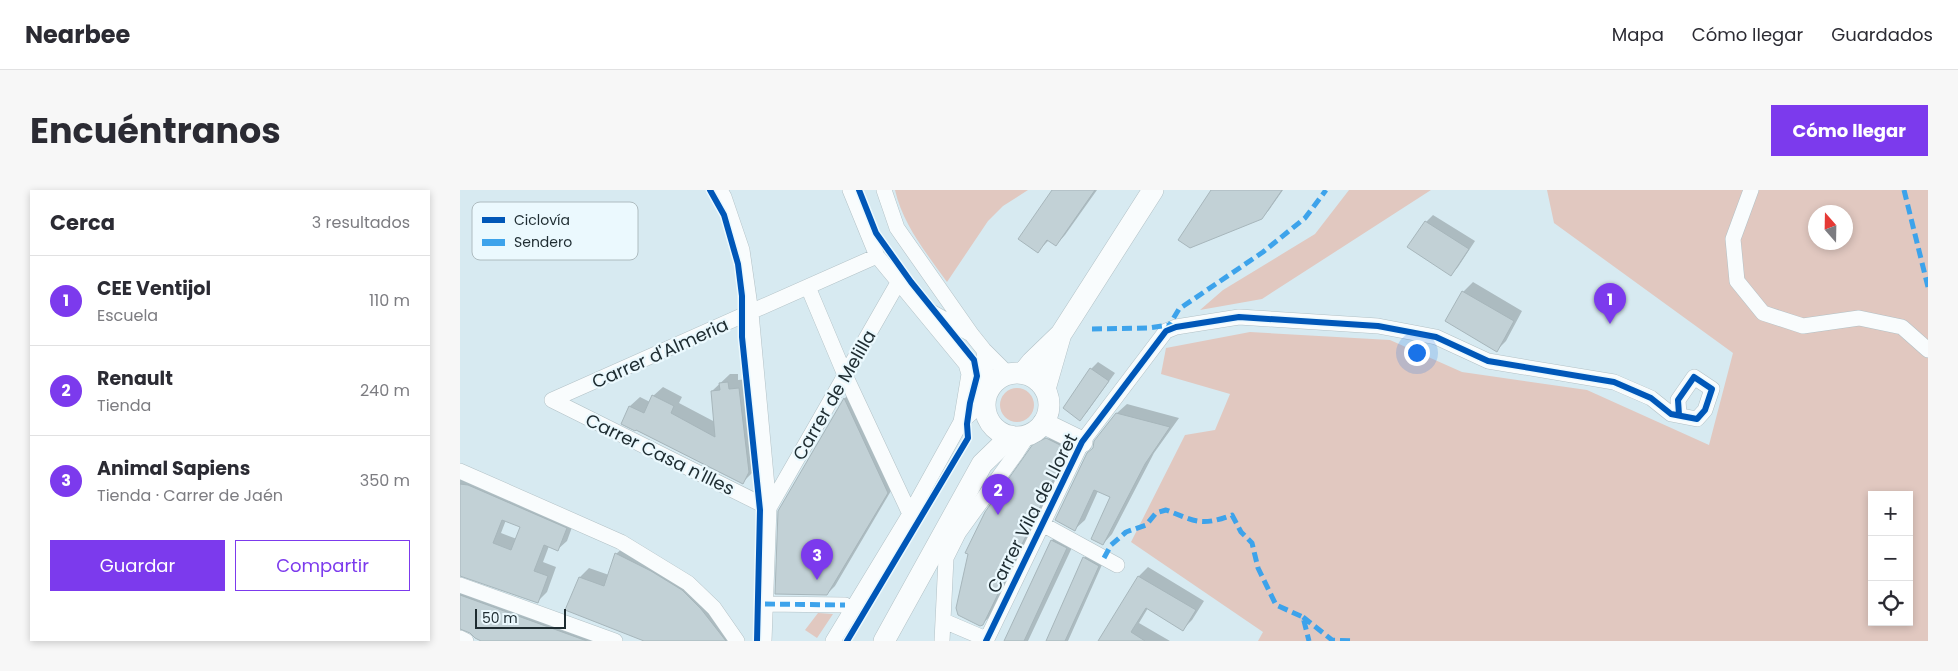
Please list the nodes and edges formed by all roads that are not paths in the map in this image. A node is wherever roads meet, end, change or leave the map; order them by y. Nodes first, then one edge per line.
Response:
1 (720, 190) edge
2 (850, 190) edge
3 (884, 190) edge
4 (1153, 190) edge
5 (1751, 190) edge
6 (877, 256) junction
7 (899, 281) junction
8 (808, 287) junction
9 (918, 304) junction
10 (751, 313) junction
11 (1061, 334) junction
12 (972, 335) junction
13 (984, 350) junction
14 (1928, 350) edge
15 (1015, 374) junction
16 (846, 375) junction
17 (1045, 389) junction
18 (552, 400) joint
19 (986, 402) junction
20 (1679, 415) dead end
21 (961, 422) junction
22 (1027, 431) junction
23 (1082, 442) junction
24 (982, 464) junction
25 (460, 471) edge
26 (769, 508) junction
27 (910, 514) junction
28 (1042, 524) junction
29 (1117, 565) dead end
30 (460, 585) edge
31 (766, 604) junction
32 (845, 605) dead end
33 (944, 621) junction
34 (460, 638) edge
35 (986, 640) edge
36 (466, 641) edge
37 (615, 641) edge
38 (737, 641) edge
39 (764, 641) edge
40 (833, 641) edge
41 (884, 641) edge
42 (942, 641) edge

1 - 10 street
2 - 6 street
3 - 12 street
4 - 11 main road
5 - 14 street
6 - 7 street
6 - 8 street, Carrer d'Almeria
7 - 9 street
7 - 16 street, Carrer de Melilla
8 - 10 street, Carrer d'Almeria
8 - 16 street
9 - 12 street
9 - 21 street
10 - 18 street, Carrer d'Almeria
10 - 26 street
11 - 15 main road
11 - 17 main road
12 - 13 street
13 - 15 street
13 - 19 street
15 - 17 main road
15 - 19 main road
16 - 26 street, Carrer de Melilla
16 - 27 street
17 - 22 main road
18 - 26 street, Carrer Casa n'Illes
19 - 21 street
19 - 22 main road
19 - 24 main road
20 - 23 street, Carrer Vila de Lloret
21 - 27 street
22 - 23 main road
22 - 24 main road
22 - 33 street
23 - 28 street, Carrer Vila de Lloret
24 - 41 main road
25 - 38 street
26 - 31 street
27 - 40 street
28 - 29 street
28 - 35 street, Carrer Vila de Lloret
30 - 37 street
31 - 32 street
31 - 39 street
33 - 35 street
33 - 42 street
34 - 36 street

